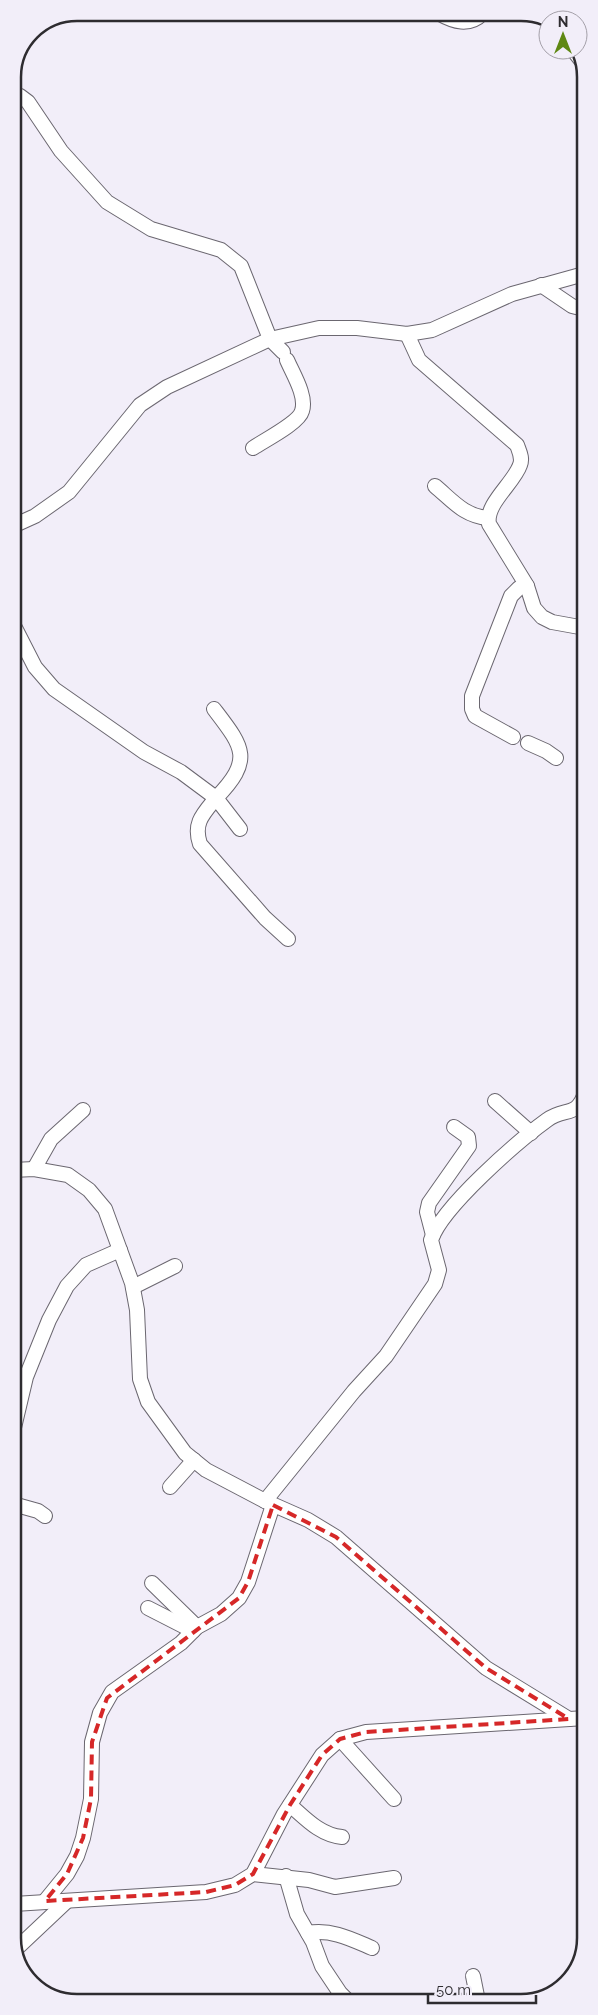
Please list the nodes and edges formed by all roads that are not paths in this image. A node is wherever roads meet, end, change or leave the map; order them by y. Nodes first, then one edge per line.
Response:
1 (21, 97) edge
2 (577, 276) edge
3 (541, 285) junction
4 (577, 307) edge
5 (407, 334) junction
6 (270, 339) junction
7 (253, 448) dead end
8 (435, 486) dead end
9 (488, 518) junction
10 (21, 522) edge
11 (527, 586) junction
12 (577, 627) edge
13 (21, 639) edge
14 (214, 708) dead end
15 (513, 736) dead end
16 (528, 743) dead end
17 (556, 758) dead end
18 (216, 798) junction
19 (240, 829) dead end
20 (288, 939) dead end
21 (495, 1101) dead end
22 (577, 1108) edge
23 (83, 1110) dead end
24 (454, 1127) dead end
25 (531, 1133) junction
26 (34, 1169) junction
27 (21, 1170) edge
28 (433, 1234) junction
29 (120, 1250) junction
30 (176, 1266) dead end
31 (133, 1287) junction
32 (21, 1400) edge
33 (194, 1460) junction
34 (170, 1487) dead end
35 (269, 1503) junction
36 (21, 1506) edge
37 (45, 1516) dead end
38 (152, 1583) dead end
39 (148, 1608) dead end
40 (195, 1629) junction
41 (568, 1718) junction
42 (577, 1718) edge
43 (340, 1739) junction
44 (394, 1799) dead end
45 (290, 1805) junction
46 (342, 1837) dead end
47 (254, 1874) junction
48 (286, 1876) junction
49 (394, 1878) dead end
50 (45, 1901) junction
51 (66, 1902) junction
52 (21, 1903) edge
53 (308, 1933) junction
54 (22, 1944) edge
55 (372, 1948) dead end
56 (473, 1976) dead end
57 (341, 1994) edge
58 (477, 1994) edge

1 - 6 street
2 - 3 street
3 - 4 street
3 - 5 street
5 - 6 street
5 - 9 street
6 - 7 street
6 - 10 street
8 - 9 street
9 - 11 street
11 - 12 street
11 - 15 street
13 - 18 street
14 - 18 street
16 - 17 street
18 - 19 street
18 - 20 street
21 - 25 street
22 - 25 street
23 - 26 street
24 - 28 street
25 - 28 street
26 - 27 street
26 - 29 street
28 - 35 street
29 - 31 street
29 - 32 street
30 - 31 street
31 - 33 street
33 - 34 street
33 - 35 street
35 - 40 street
35 - 41 street
36 - 37 street
38 - 40 street
39 - 40 street
40 - 50 street
41 - 42 street
41 - 43 street
43 - 44 street
43 - 45 street
45 - 46 street
45 - 47 street
47 - 48 street
47 - 51 street
48 - 49 street
48 - 53 street
50 - 51 street
50 - 52 street
51 - 54 street
53 - 55 street
53 - 57 street
56 - 58 street

